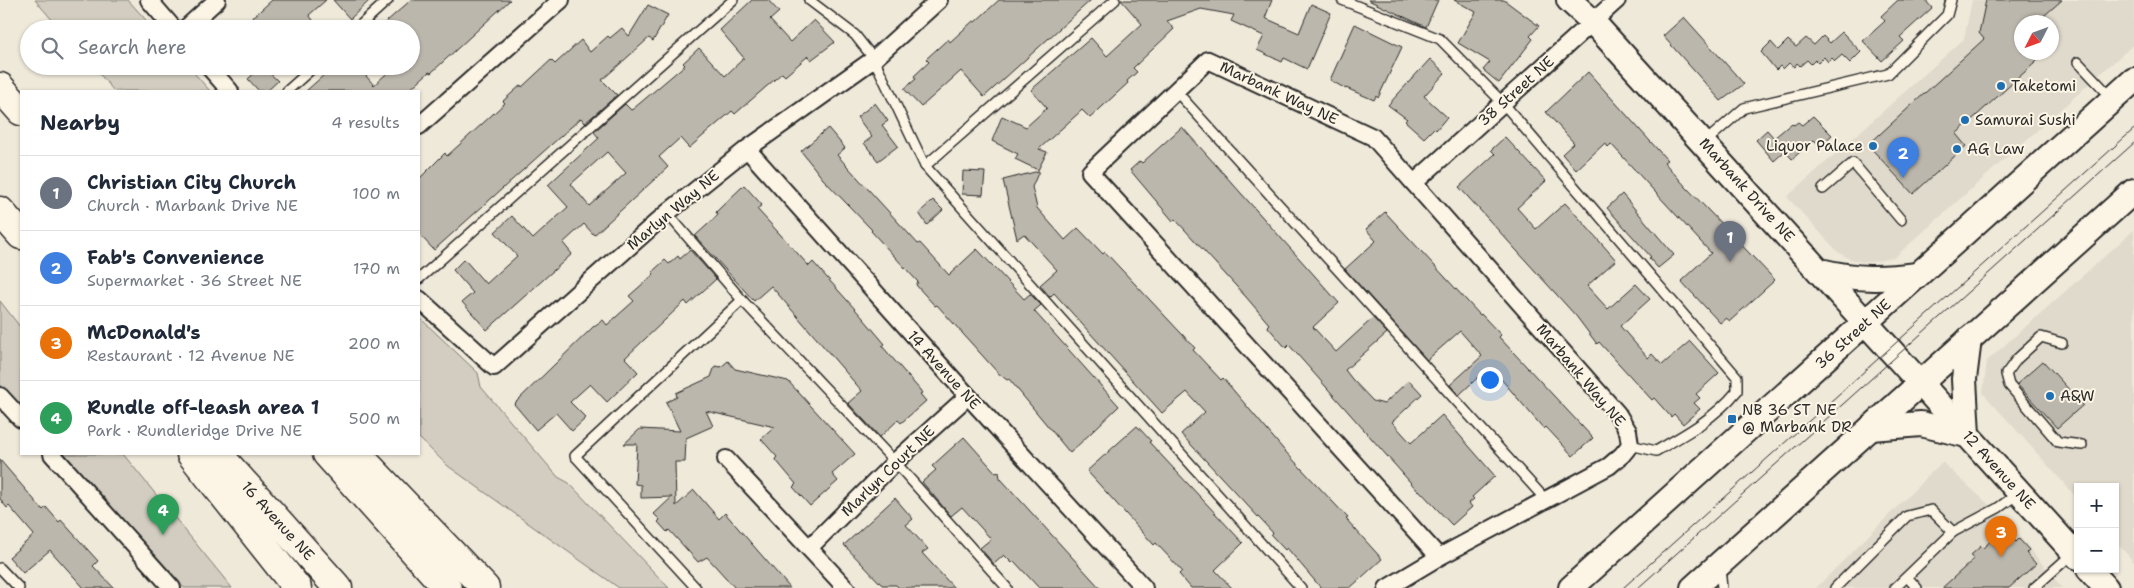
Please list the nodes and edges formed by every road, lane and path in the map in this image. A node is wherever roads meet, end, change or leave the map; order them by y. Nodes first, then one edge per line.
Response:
1 (149, 0) edge
2 (217, 0) edge
3 (388, 0) edge
4 (561, 0) edge
5 (733, 0) edge
6 (809, 0) edge
7 (939, 0) edge
8 (1115, 0) edge
9 (1342, 0) edge
10 (1569, 0) edge
11 (1618, 0) edge
12 (1951, 0) edge
13 (166, 20) edge
14 (195, 20) edge
15 (366, 20) edge
16 (1593, 22) junction
17 (874, 59) junction
18 (2078, 62) dead end
19 (216, 75) edge
20 (305, 75) edge
21 (2134, 80) edge
22 (0, 87) edge
23 (229, 90) edge
24 (288, 90) edge
25 (1176, 90) junction
26 (2113, 99) junction
27 (1503, 103) junction
28 (20, 110) edge
29 (420, 125) edge
30 (1704, 143) junction
31 (748, 150) junction
32 (925, 166) junction
33 (1414, 183) junction
34 (1823, 189) dead end
35 (2134, 191) edge
36 (0, 211) edge
37 (666, 213) junction
38 (1902, 220) dead end
39 (20, 234) edge
40 (1820, 271) junction
41 (1918, 275) junction
42 (420, 278) edge
43 (742, 300) junction
44 (420, 301) edge
45 (1866, 322) junction
46 (1969, 339) junction
47 (2062, 343) dead end
48 (1921, 383) junction
49 (0, 396) edge
50 (968, 396) junction
51 (20, 419) edge
52 (1870, 428) junction
53 (1968, 435) junction
54 (1630, 445) junction
55 (2082, 445) dead end
56 (53, 455) edge
57 (192, 455) edge
58 (219, 455) edge
59 (328, 455) edge
60 (358, 455) edge
61 (726, 459) dead end
62 (895, 462) junction
63 (2019, 492) junction
64 (1545, 499) junction
65 (1953, 532) junction
66 (810, 548) junction
67 (2074, 553) edge
68 (1439, 557) junction
69 (1720, 564) junction
70 (2074, 564) edge
71 (0, 568) edge
72 (2092, 573) edge
73 (1906, 577) junction
74 (18, 588) edge
75 (172, 588) edge
76 (297, 588) edge
77 (338, 588) edge
78 (447, 588) edge
79 (485, 588) edge
80 (696, 588) edge
81 (846, 588) edge
82 (1007, 588) edge
83 (1144, 588) edge
84 (1301, 588) edge
85 (1386, 588) edge
86 (1571, 588) edge
87 (1693, 588) edge
88 (1722, 588) edge
89 (1835, 588) edge
90 (1894, 588) edge
91 (1917, 588) edge
92 (2034, 588) edge
93 (2106, 588) edge

1 - 13 street
2 - 14 street
3 - 15 lane
4 - 29 street
5 - 42 lane
6 - 17 lane
7 - 17 street, Marlyn Way NE
8 - 32 lane
9 - 27 lane
10 - 16 main road, Marbank Drive NE
11 - 16 street, 38 Street NE
12 - 30 lane
16 - 27 street, 38 Street NE
16 - 30 main road, Marbank Drive NE
17 - 31 street, Marlyn Way NE
17 - 32 lane
18 - 26 lane
19 - 23 street
20 - 24 lane
21 - 26 main road, 36 Street NE
22 - 28 highway
25 - 33 street, Marbank Way NE
25 - 64 lane
25 - 68 street, Marbank Way NE
26 - 41 main road, 36 Street NE
27 - 33 street, 38 Street NE
27 - 54 lane
30 - 40 main road, Marbank Drive NE
31 - 37 street, Marlyn Way NE
31 - 50 street, 14 Avenue NE
32 - 84 lane
33 - 54 street, Marbank Way NE
34 - 38 lane
35 - 46 main road
36 - 39 highway
37 - 43 lane
37 - 44 street, Marlyn Way NE
40 - 41 main road
40 - 45 main road, Marbank Drive NE
41 - 45 main road, 36 Street NE
43 - 62 lane
43 - 80 lane
45 - 48 main road, Marbank Drive NE
45 - 86 main road, 36 Street NE
46 - 48 main road
46 - 53 main road
47 - 55 lane
48 - 52 main road
48 - 53 main road, 12 Avenue NE
49 - 51 street
50 - 62 street, Marlyn Court NE
50 - 83 street, 14 Avenue NE
52 - 53 main road
52 - 69 main road
53 - 63 main road, 12 Avenue NE
54 - 64 street, Marbank Way NE
56 - 75 street
57 - 76 highway
58 - 77 highway, 16 Avenue NE
59 - 78 highway
60 - 79 highway
61 - 66 street
62 - 66 street, Marlyn Court NE
62 - 82 lane
63 - 65 lane
63 - 67 main road, 12 Avenue NE
64 - 68 street, Marbank Way NE
65 - 73 lane
65 - 89 lane
66 - 81 street
68 - 85 street, Marbank Way NE
69 - 87 main road
69 - 88 lane
70 - 92 lane
71 - 74 lane
72 - 93 main road, 12 Avenue NE
73 - 90 lane
73 - 91 lane

